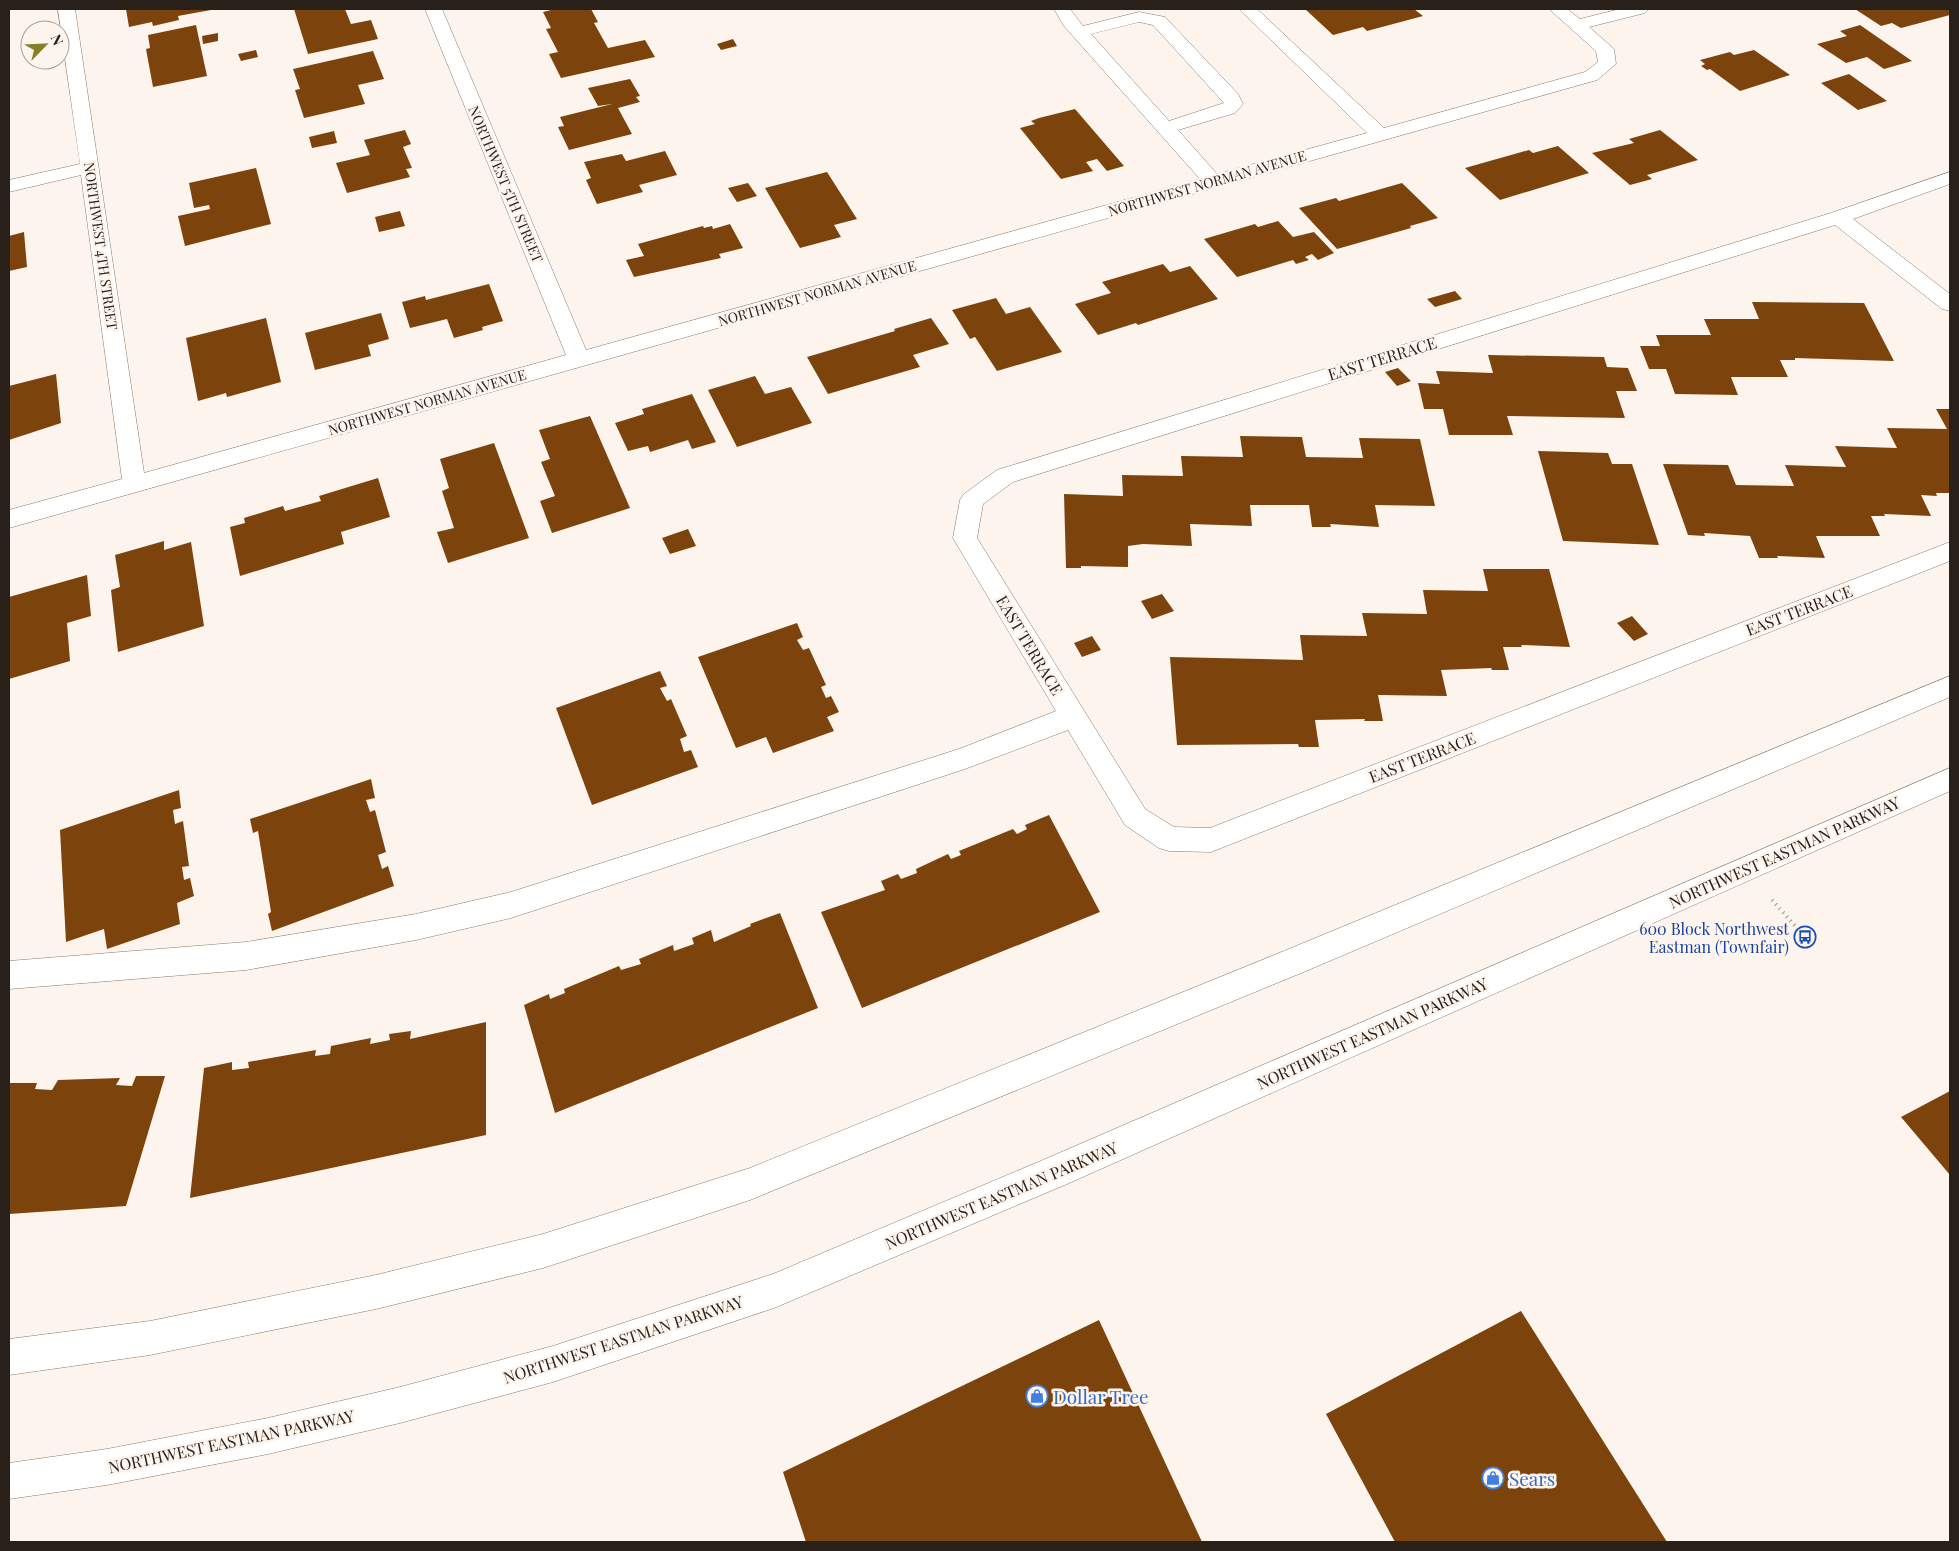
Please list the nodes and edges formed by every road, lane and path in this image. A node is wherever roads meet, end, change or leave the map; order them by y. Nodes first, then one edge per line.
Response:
1 (66, 9) edge
2 (432, 9) edge
3 (1062, 9) edge
4 (1247, 9) edge
5 (1557, 9) edge
6 (1639, 9) edge
7 (1578, 25) junction
8 (1079, 32) junction
9 (1165, 128) junction
10 (1378, 134) junction
11 (90, 168) junction
12 (1950, 178) edge
13 (1212, 180) junction
14 (9, 186) edge
15 (1838, 217) junction
16 (1950, 304) edge
17 (579, 359) junction
18 (134, 484) junction
19 (9, 519) edge
20 (1950, 551) edge
21 (1950, 686) edge
22 (1073, 716) junction
23 (1950, 779) edge
24 (1744, 870) junction
25 (1805, 937) dead end
26 (9, 975) edge
27 (9, 1358) edge
28 (9, 1481) edge

1 - 11 street, NORTHWEST 4TH STREET
2 - 17 street, NORTHWEST 5TH STREET
3 - 8 street
4 - 10 street
5 - 7 street
6 - 7 street
7 - 10 street, NORTHWEST NORMAN AVENUE
8 - 9 street
8 - 9 street
9 - 13 street
10 - 13 street, NORTHWEST NORMAN AVENUE
11 - 14 street
11 - 18 street, NORTHWEST 4TH STREET
12 - 15 street, EAST TERRACE
13 - 17 street, NORTHWEST NORMAN AVENUE
15 - 16 street
15 - 22 street, EAST TERRACE
17 - 18 street, NORTHWEST NORMAN AVENUE
18 - 19 street, NORTHWEST NORMAN AVENUE
20 - 22 street, EAST TERRACE
21 - 27 street
22 - 26 street
23 - 24 street, NORTHWEST EASTMAN PARKWAY
24 - 25 path
24 - 28 street, NORTHWEST EASTMAN PARKWAY

